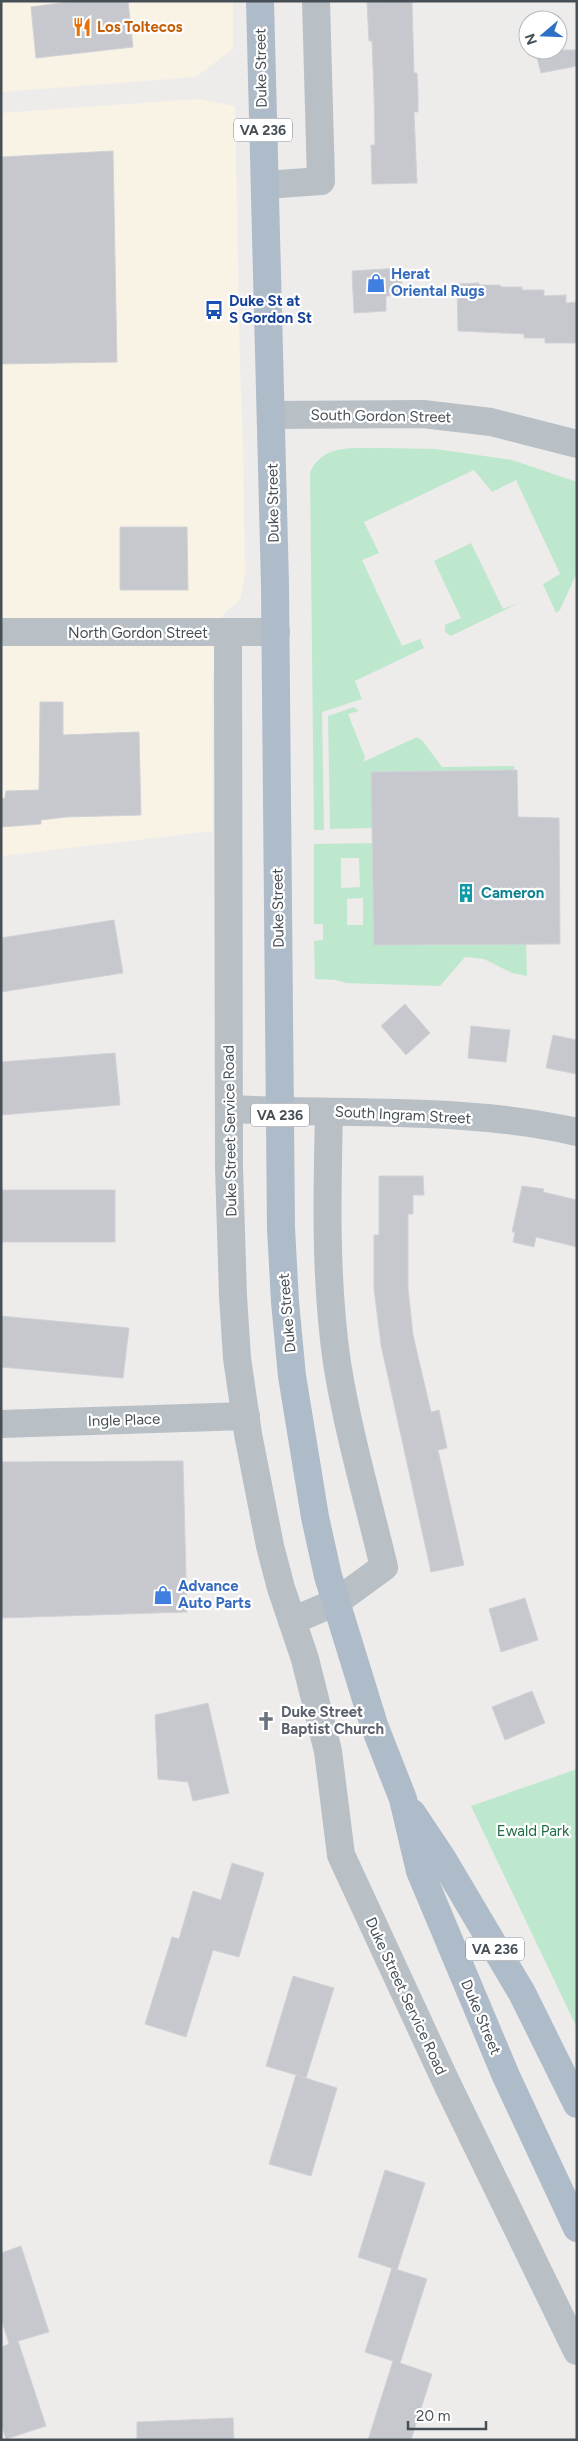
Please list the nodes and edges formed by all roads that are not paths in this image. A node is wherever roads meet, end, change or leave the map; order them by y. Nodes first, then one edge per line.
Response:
1 (260, 1) edge
2 (316, 1) edge
3 (265, 185) junction
4 (272, 414) junction
5 (577, 444) edge
6 (1, 632) edge
7 (276, 632) junction
8 (228, 634) junction
9 (229, 1109) junction
10 (280, 1112) junction
11 (329, 1112) junction
12 (577, 1132) edge
13 (246, 1416) junction
14 (1, 1424) edge
15 (336, 1602) junction
16 (292, 1621) junction
17 (403, 1799) junction
18 (577, 2104) edge
19 (577, 2228) edge
20 (577, 2351) edge

1 - 3 main road, Duke Street / VA 236
2 - 3 street
3 - 4 main road, Duke Street / VA 236
4 - 5 street, South Gordon Street
4 - 7 main road, Duke Street / VA 236
6 - 8 street, North Gordon Street
7 - 8 street, North Gordon Street
7 - 10 main road, Duke Street / VA 236
8 - 9 street, Duke Street Service Road
9 - 10 street, South Ingram Street
9 - 13 street, Duke Street Service Road
10 - 11 street, South Ingram Street
10 - 15 main road, Duke Street / VA 236
11 - 12 street, South Ingram Street
11 - 15 street
13 - 14 street, Ingle Place
13 - 16 street, Duke Street Service Road
15 - 16 street
15 - 17 main road, Duke Street / VA 236
16 - 20 street, Duke Street Service Road
17 - 18 main road, Duke Street / VA 236
17 - 19 main road, Duke Street / VA 236

